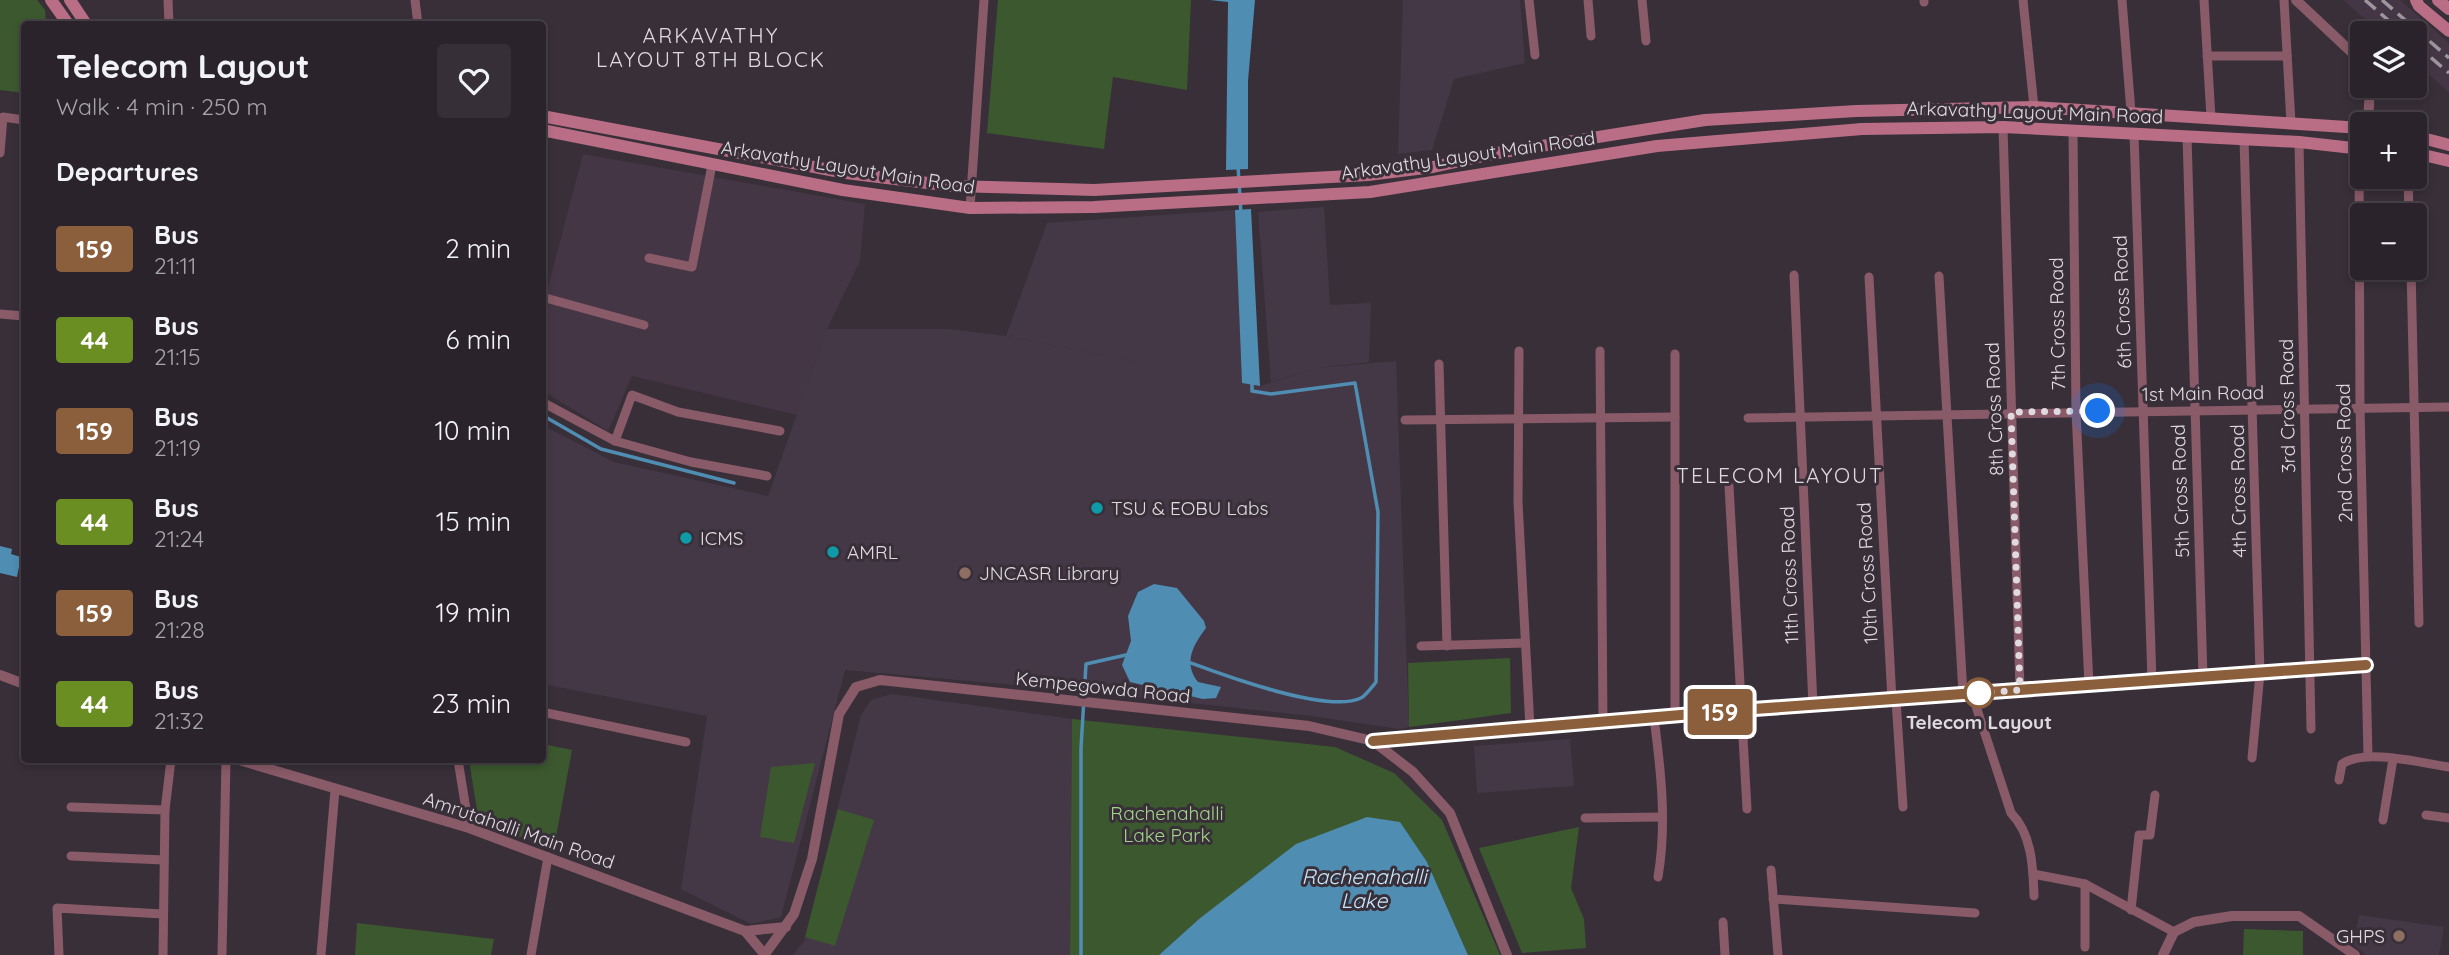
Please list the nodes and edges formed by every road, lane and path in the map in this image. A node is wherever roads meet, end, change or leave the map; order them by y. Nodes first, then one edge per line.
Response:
1 (51, 0) edge
2 (70, 0) edge
3 (168, 0) edge
4 (415, 0) edge
5 (984, 0) edge
6 (1530, 0) edge
7 (1588, 0) edge
8 (1642, 0) edge
9 (2024, 0) edge
10 (2122, 0) edge
11 (2204, 0) edge
12 (2284, 0) edge
13 (2296, 0) edge
14 (2438, 0) edge
15 (2417, 3) edge
16 (2449, 9) edge
17 (66, 21) edge
18 (84, 21) edge
19 (169, 21) edge
20 (418, 21) edge
21 (2449, 31) edge
22 (1591, 36) dead end
23 (1646, 41) dead end
24 (2350, 51) edge
25 (1535, 55) dead end
26 (2207, 55) junction
27 (2287, 55) junction
28 (2034, 107) junction
29 (2131, 112) junction
30 (546, 117) edge
31 (2211, 118) junction
32 (21, 120) edge
33 (2291, 123) junction
34 (1654, 127) junction
35 (2003, 127) junction
36 (2350, 127) edge
37 (2073, 130) junction
38 (546, 131) edge
39 (2134, 133) junction
40 (2187, 136) junction
41 (1, 137) edge
42 (2244, 139) junction
43 (2427, 139) edge
44 (2299, 142) junction
45 (2350, 145) edge
46 (2449, 145) edge
47 (1657, 146) junction
48 (0, 153) edge
49 (2427, 156) edge
50 (2449, 161) edge
51 (712, 165) junction
52 (970, 186) junction
53 (2361, 189) edge
54 (970, 208) junction
55 (649, 258) dead end
56 (1794, 275) dead end
57 (1869, 276) dead end
58 (1939, 276) dead end
59 (2411, 280) edge
60 (546, 299) edge
61 (0, 314) edge
62 (21, 316) edge
63 (644, 325) dead end
64 (1519, 351) dead end
65 (1600, 351) dead end
66 (1675, 354) dead end
67 (1439, 364) dead end
68 (546, 404) edge
69 (2416, 407) junction
70 (2449, 407) edge
71 (2360, 408) junction
72 (2253, 409) junction
73 (2305, 409) junction
74 (2195, 410) junction
75 (2143, 411) junction
76 (2011, 412) junction
77 (2076, 412) junction
78 (1945, 413) junction
79 (1876, 414) junction
80 (1800, 415) junction
81 (1675, 417) junction
82 (1601, 418) junction
83 (1748, 418) dead end
84 (1518, 419) junction
85 (1405, 420) dead end
86 (1442, 420) junction
87 (780, 431) dead end
88 (615, 441) junction
89 (767, 476) dead end
90 (1729, 486) dead end
91 (2419, 624) dead end
92 (1525, 643) junction
93 (1421, 646) dead end
94 (1447, 646) junction
95 (2366, 665) junction
96 (2311, 669) junction
97 (2260, 673) junction
98 (0, 675) edge
99 (2203, 677) junction
100 (2152, 681) junction
101 (21, 683) edge
102 (2089, 685) junction
103 (2020, 690) junction
104 (1967, 694) junction
105 (1894, 700) junction
106 (1813, 706) junction
107 (1740, 710) junction
108 (546, 713) edge
109 (1675, 716) junction
110 (1654, 718) junction
111 (1603, 722) junction
112 (1530, 728) junction
113 (2311, 729) dead end
114 (1373, 741) junction
115 (686, 742) dead end
116 (2368, 756) junction
117 (2252, 758) dead end
118 (2393, 759) junction
119 (171, 763) edge
120 (226, 763) edge
121 (249, 763) edge
122 (458, 763) edge
123 (2449, 767) edge
124 (2339, 780) dead end
125 (335, 790) junction
126 (2155, 795) dead end
127 (71, 807) dead end
128 (1903, 807) dead end
129 (1747, 809) dead end
130 (165, 810) junction
131 (2426, 815) dead end
132 (1662, 817) junction
133 (1585, 818) dead end
134 (2449, 818) edge
135 (2383, 820) dead end
136 (469, 828) junction
137 (71, 856) dead end
138 (548, 857) junction
139 (164, 860) junction
140 (1771, 870) dead end
141 (2034, 874) junction
142 (1658, 877) dead end
143 (2085, 884) junction
144 (2034, 896) dead end
145 (1773, 899) junction
146 (2131, 909) junction
147 (1975, 913) dead end
148 (163, 914) junction
149 (1723, 922) dead end
150 (786, 927) junction
151 (746, 931) junction
152 (2174, 932) junction
153 (2085, 947) dead end
154 (59, 955) edge
155 (163, 955) edge
156 (222, 955) edge
157 (321, 955) edge
158 (531, 955) edge
159 (765, 955) edge
160 (1507, 955) edge
161 (1725, 955) edge
162 (1777, 955) edge
163 (2163, 955) edge
164 (2356, 955) edge

1 - 17 main road
2 - 18 main road
3 - 19 street
4 - 20 street
5 - 52 street
6 - 25 street
7 - 22 street
8 - 23 street
9 - 28 street
10 - 29 street
11 - 26 street
12 - 27 street
13 - 24 street
14 - 16 main road
15 - 21 main road
26 - 27 street
26 - 31 street
27 - 33 street
28 - 29 main road, Arkavathy Layout Main Road
28 - 34 main road, Arkavathy Layout Main Road
29 - 31 main road, Arkavathy Layout Main Road
30 - 52 main road, Arkavathy Layout Main Road
31 - 33 main road, Arkavathy Layout Main Road
32 - 41 street
33 - 36 main road, Arkavathy Layout Main Road
34 - 47 main road
34 - 52 main road, Arkavathy Layout Main Road
35 - 37 main road, Arkavathy Layout Main Road
35 - 47 main road, Arkavathy Layout Main Road
35 - 76 street, 8th Cross Road
37 - 39 main road, Arkavathy Layout Main Road
37 - 77 street, 7th Cross Road
38 - 51 main road, Arkavathy Layout Main Road
39 - 40 main road, Arkavathy Layout Main Road
39 - 75 street, 6th Cross Road
40 - 42 main road, Arkavathy Layout Main Road
40 - 74 street, 5th Cross Road
41 - 48 street
42 - 44 main road, Arkavathy Layout Main Road
42 - 72 street, 4th Cross Road
43 - 46 main road
44 - 45 main road, Arkavathy Layout Main Road
44 - 73 street, 3rd Cross Road
47 - 54 main road, Arkavathy Layout Main Road
49 - 50 main road
51 - 54 main road, Arkavathy Layout Main Road
51 - 55 street
52 - 54 street
53 - 71 street, 2nd Cross Road
56 - 80 street, 11th Cross Road
57 - 79 street, 10th Cross Road
58 - 78 street
59 - 69 street
60 - 63 street
61 - 62 street
64 - 84 street
65 - 82 street
66 - 81 street
67 - 86 street
68 - 88 street
69 - 70 street, 1st Main Road
69 - 71 street, 1st Main Road
69 - 91 street
71 - 73 street, 1st Main Road
71 - 95 street, 2nd Cross Road
72 - 73 street, 1st Main Road
72 - 74 street, 1st Main Road
72 - 97 street, 4th Cross Road
73 - 96 street, 3rd Cross Road
74 - 75 street, 1st Main Road
74 - 99 street, 5th Cross Road
75 - 77 street, 1st Main Road
75 - 100 street, 6th Cross Road
76 - 77 street, 1st Main Road
76 - 78 street, 1st Main Road
76 - 103 street, 8th Cross Road
77 - 102 street, 7th Cross Road
78 - 79 street, 1st Main Road
78 - 104 street
79 - 80 street, 1st Main Road
79 - 105 street, 10th Cross Road
80 - 83 street, 1st Main Road
80 - 106 street, 11th Cross Road
81 - 82 street
81 - 109 street
82 - 84 street
82 - 111 street
84 - 86 street
84 - 92 street
85 - 86 street
86 - 94 street
87 - 88 street
88 - 89 street
90 - 107 street
92 - 94 street
92 - 112 street
93 - 94 street
95 - 96 street
95 - 116 street, 2nd Cross Road
96 - 97 street
96 - 113 street, 3rd Cross Road
97 - 99 street
97 - 117 street, 4th Cross Road
98 - 101 street
99 - 100 street
100 - 102 street
102 - 103 street
103 - 104 street
104 - 105 street
104 - 141 street
105 - 106 street
105 - 128 street, 10th Cross Road
106 - 107 street
107 - 109 street
107 - 129 street
108 - 115 street
109 - 110 street
110 - 111 street
110 - 132 street
111 - 112 street
112 - 114 street
114 - 150 street, Kempegowda Road
114 - 160 street, Kempegowda Road
116 - 118 street
116 - 124 street
118 - 123 street
118 - 135 street
119 - 130 street
120 - 156 street
121 - 125 street, Amrutahalli Main Road
122 - 136 street
125 - 136 street, Amrutahalli Main Road
125 - 157 street
126 - 146 street
127 - 130 street
130 - 139 street
131 - 134 street
132 - 133 street
132 - 142 street
136 - 138 street, Amrutahalli Main Road
137 - 139 street
138 - 151 street, Amrutahalli Main Road
138 - 158 street
139 - 148 street
140 - 145 street
141 - 143 street
141 - 144 street
143 - 146 street
143 - 153 street
145 - 147 street
145 - 162 street
146 - 152 street
148 - 154 street
148 - 155 street
149 - 161 street
150 - 151 street, Amrutahalli Main Road
150 - 159 street, Kempegowda Road
151 - 159 street, Kempegowda Road
152 - 163 street
152 - 164 street

